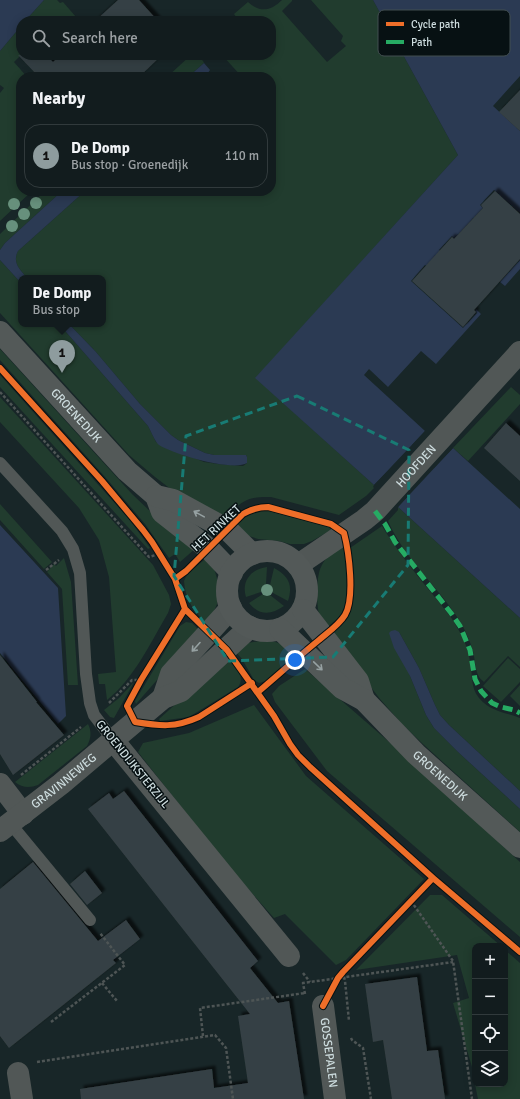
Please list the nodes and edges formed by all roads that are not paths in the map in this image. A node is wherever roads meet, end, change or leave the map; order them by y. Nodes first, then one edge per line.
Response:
1 (0, 332) edge
2 (520, 352) edge
3 (0, 463) edge
4 (156, 496) junction
5 (252, 554) junction
6 (298, 565) junction
7 (232, 573) junction
8 (231, 608) junction
9 (303, 610) junction
10 (250, 627) junction
11 (280, 629) junction
12 (162, 698) junction
13 (364, 700) junction
14 (114, 740) junction
15 (2, 786) edge
16 (11, 823) edge
17 (520, 847) edge
18 (90, 920) road end
19 (289, 956) dead end
20 (323, 1006) road end
21 (18, 1073) road end
22 (22, 1099) edge
23 (335, 1099) edge

1 - 4 main road, GROENEDIJK
2 - 6 street, HOOFDEN
3 - 14 lane, GROENDIJKSTERZIJL
5 -> 4 main road, GROENEDIJK
4 - 7 main road, GROENEDIJK
5 - 6 main road
5 - 7 main road
6 - 9 main road
7 - 8 main road
8 - 10 main road
8 -> 12 street, GRAVINNEWEG
9 - 11 main road
9 - 13 main road, GROENEDIJK
10 - 11 main road
10 - 12 street, GRAVINNEWEG
11 -> 13 main road, GROENEDIJK
12 - 14 street, GRAVINNEWEG
13 - 17 main road, GROENEDIJK
14 - 16 street, GRAVINNEWEG
14 - 19 street, GROENDIJKSTERZIJL
15 - 16 street
16 - 18 lane
20 - 23 street, GOSSEPALEN
21 - 22 street

